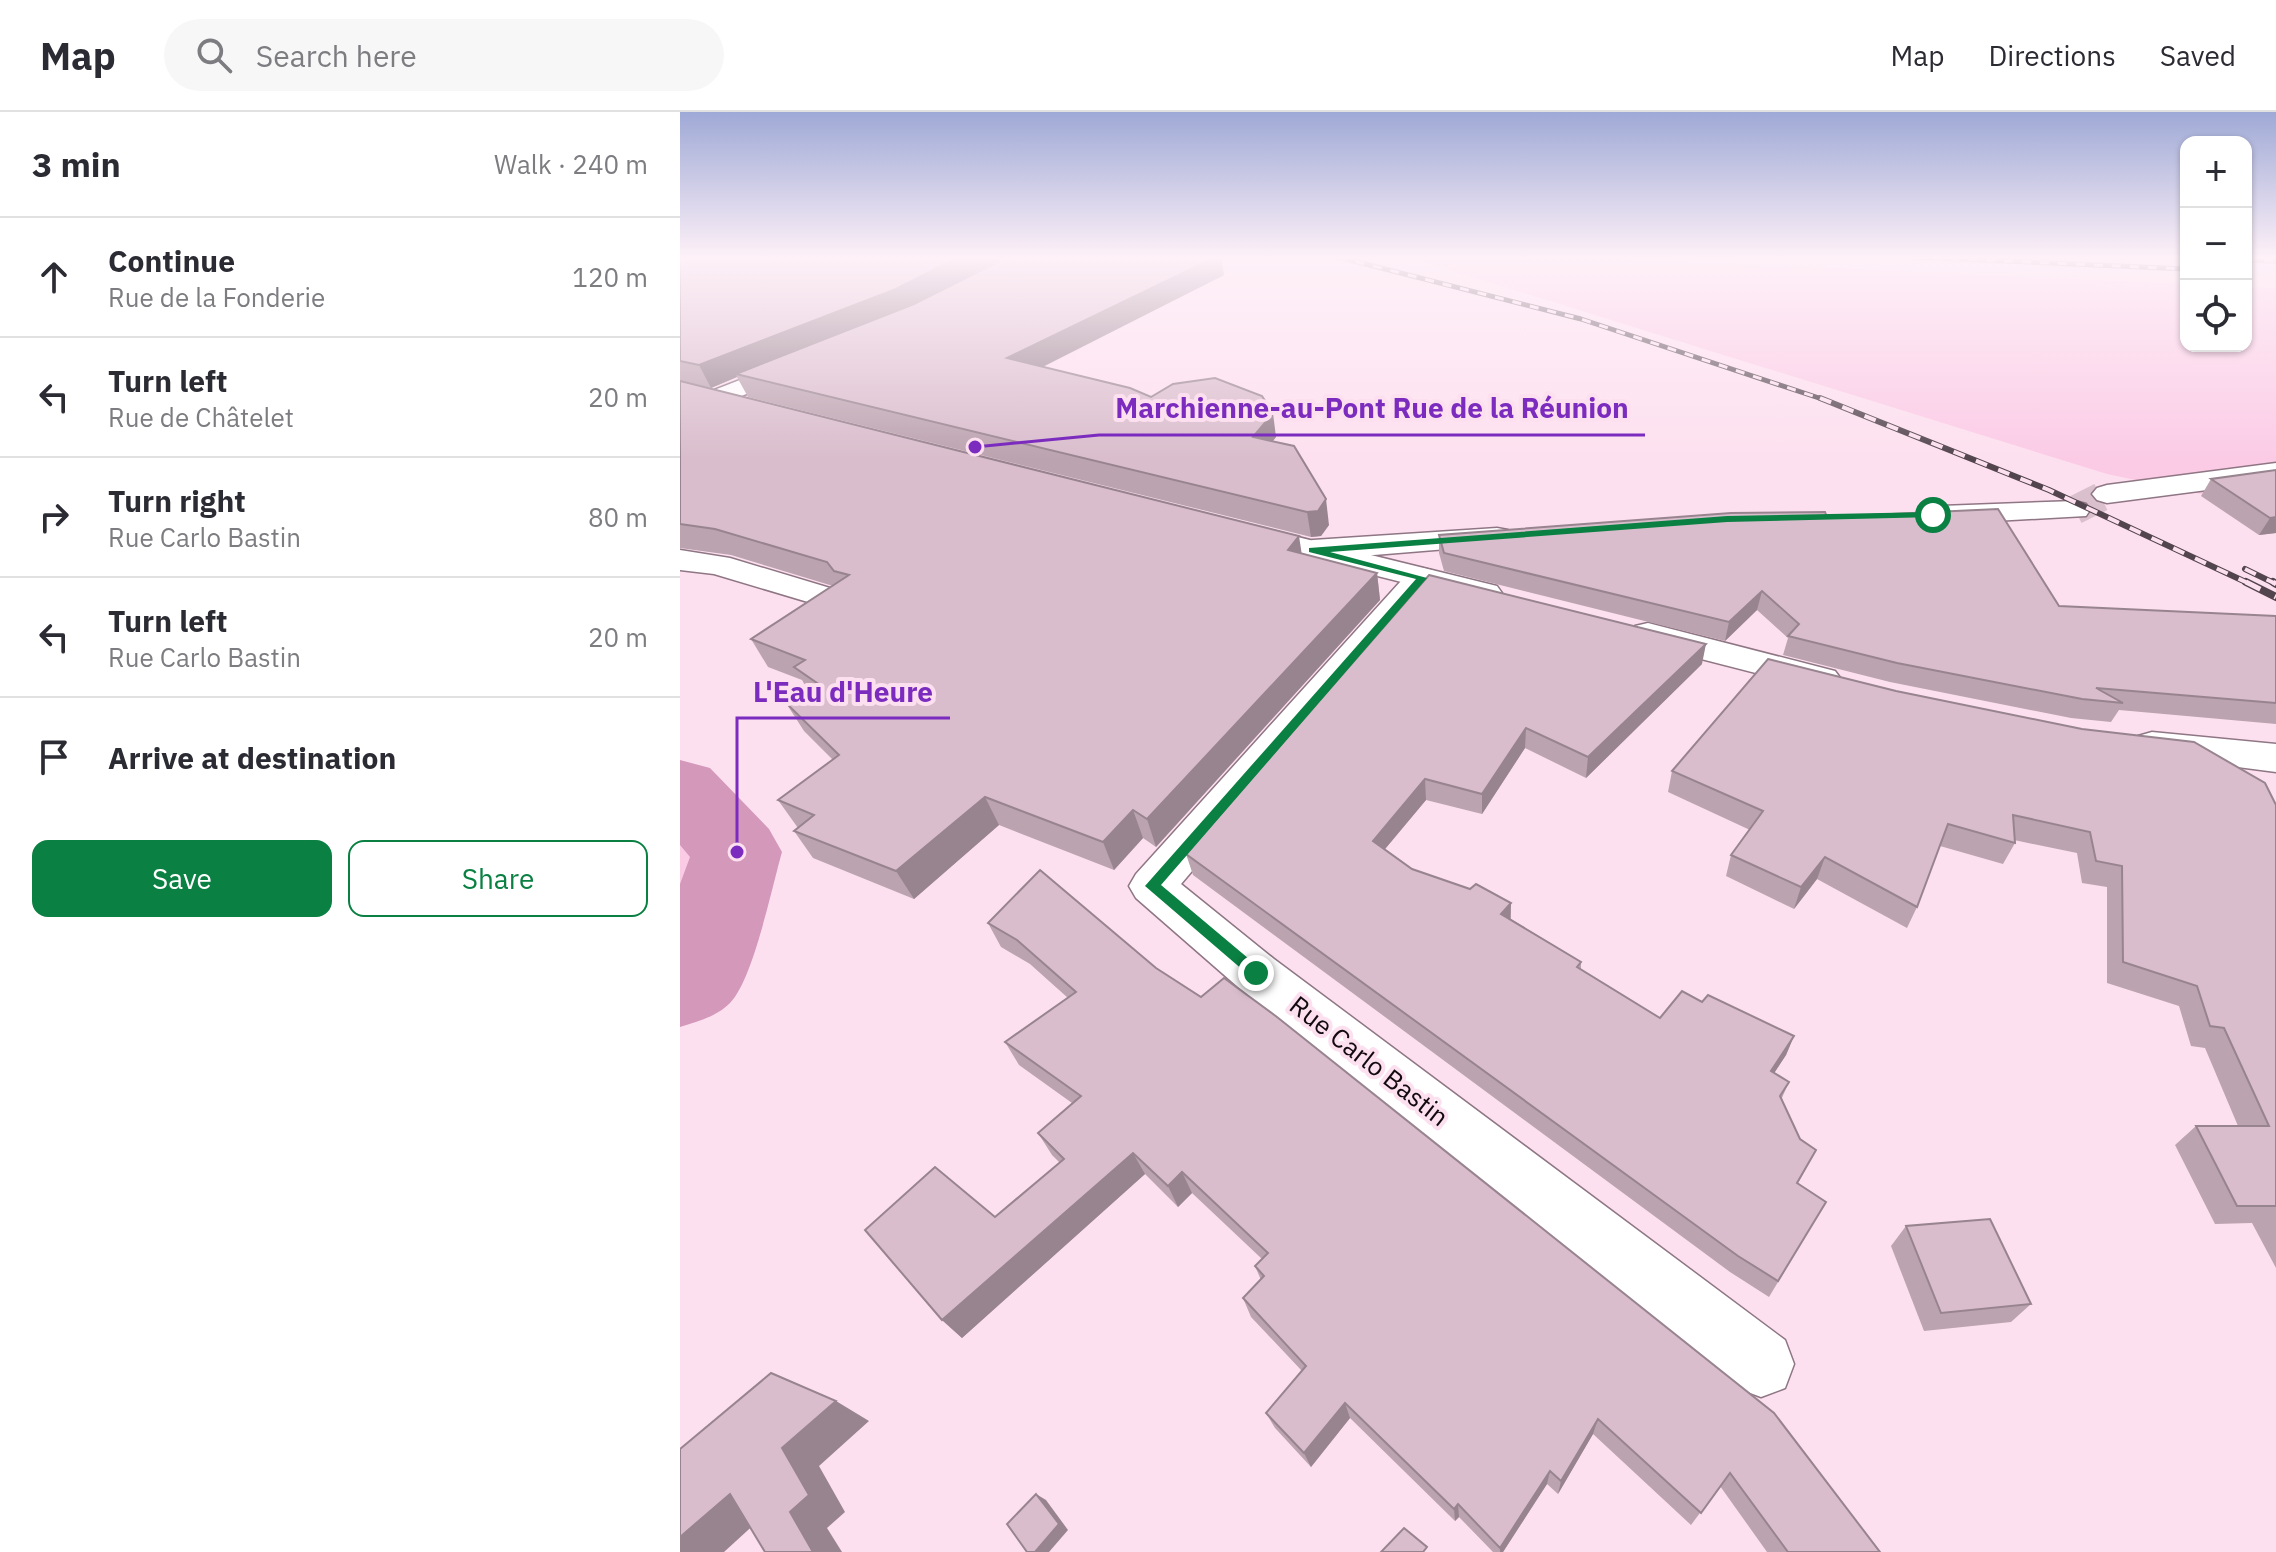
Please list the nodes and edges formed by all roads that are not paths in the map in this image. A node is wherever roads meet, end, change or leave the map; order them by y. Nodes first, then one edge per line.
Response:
1 (811, 359) edge
2 (680, 391) edge
3 (713, 399) junction
4 (770, 414) edge
5 (2276, 472) edge
6 (2107, 494) tunnel mouth
7 (2075, 510) tunnel mouth
8 (1919, 515) edge
9 (1213, 525) edge
10 (1521, 535) edge
11 (1313, 550) junction
12 (680, 560) edge
13 (1422, 578) junction
14 (828, 598) edge
15 (1514, 600) edge
16 (1616, 626) edge
17 (1858, 689) edge
18 (2114, 740) edge
19 (2276, 758) edge
20 (1761, 1364) dead end

1 - 3 street
2 - 3 street
3 - 4 street
5 - 6 street
7 - 8 street
9 - 11 street
10 - 11 street
11 - 13 street
12 - 14 street
13 - 15 street
13 - 20 street, Rue Carlo Bastin
16 - 17 street
18 - 19 street

